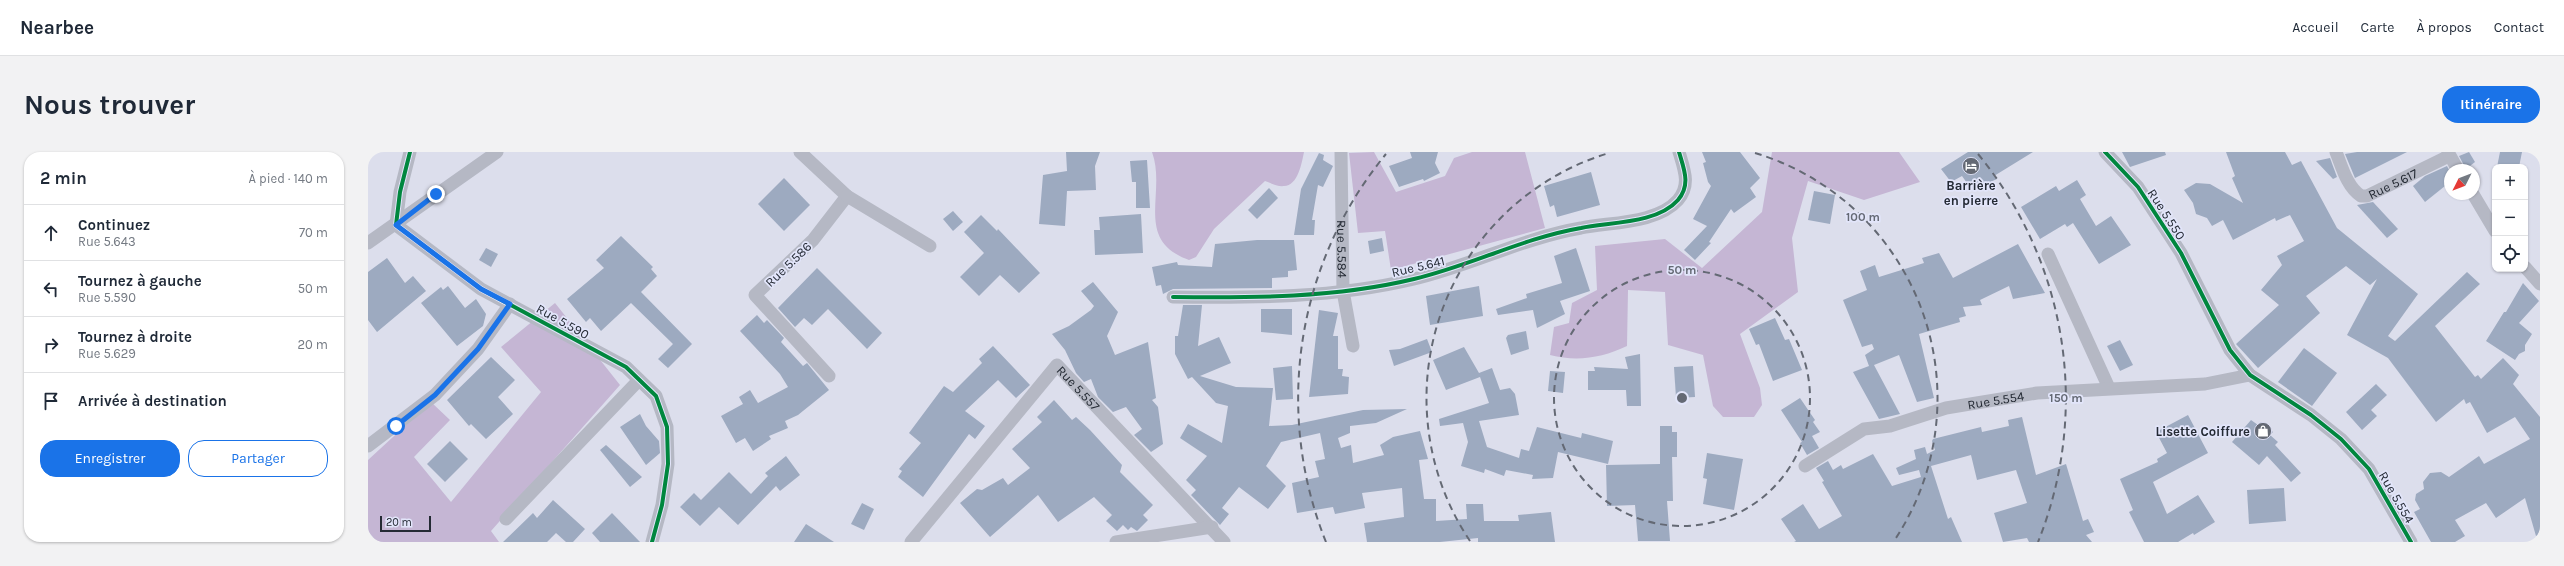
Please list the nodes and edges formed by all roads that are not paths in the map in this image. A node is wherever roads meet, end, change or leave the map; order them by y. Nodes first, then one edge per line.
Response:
1 (410, 152) edge
2 (497, 152) edge
3 (800, 152) edge
4 (1341, 152) edge
5 (1679, 152) edge
6 (2105, 152) edge
7 (2336, 152) edge
8 (2449, 154) edge
9 (2455, 164) edge
10 (847, 196) junction
11 (2476, 200) edge
12 (396, 225) junction
13 (2492, 226) edge
14 (368, 242) edge
15 (930, 246) dead end
16 (2048, 254) dead end
17 (2528, 270) edge
18 (2540, 284) edge
19 (1343, 291) junction
20 (1173, 297) dead end
21 (510, 304) junction
22 (1353, 346) dead end
23 (2250, 375) junction
24 (829, 376) dead end
25 (639, 380) junction
26 (2108, 388) junction
27 (368, 446) edge
28 (1805, 466) dead end
29 (506, 519) dead end
30 (1212, 527) junction
31 (652, 542) edge
32 (911, 542) edge
33 (1116, 542) edge
34 (1224, 542) edge
35 (2411, 542) edge

1 - 12 street
2 - 12 street
3 - 10 street
4 - 19 street, Rue 5.584
5 - 19 street, Rue 5.641
6 - 23 street, Rue 5.550
7 - 8 street, Rue 5.617
8 - 9 street
10 - 15 street
10 - 24 street, Rue 5.586
11 - 13 street
12 - 14 street
12 - 21 street, Rue 5.590
16 - 26 street
17 - 18 street
19 - 20 street, Rue 5.641
19 - 22 street, Rue 5.584
21 - 25 street, Rue 5.590
21 - 27 street
23 - 26 street, Rue 5.554
23 - 35 street, Rue 5.554
25 - 29 street
25 - 31 street, Rue 5.590
26 - 28 street, Rue 5.554
30 - 32 street, Rue 5.557
30 - 33 street
30 - 34 street, Rue 5.557

